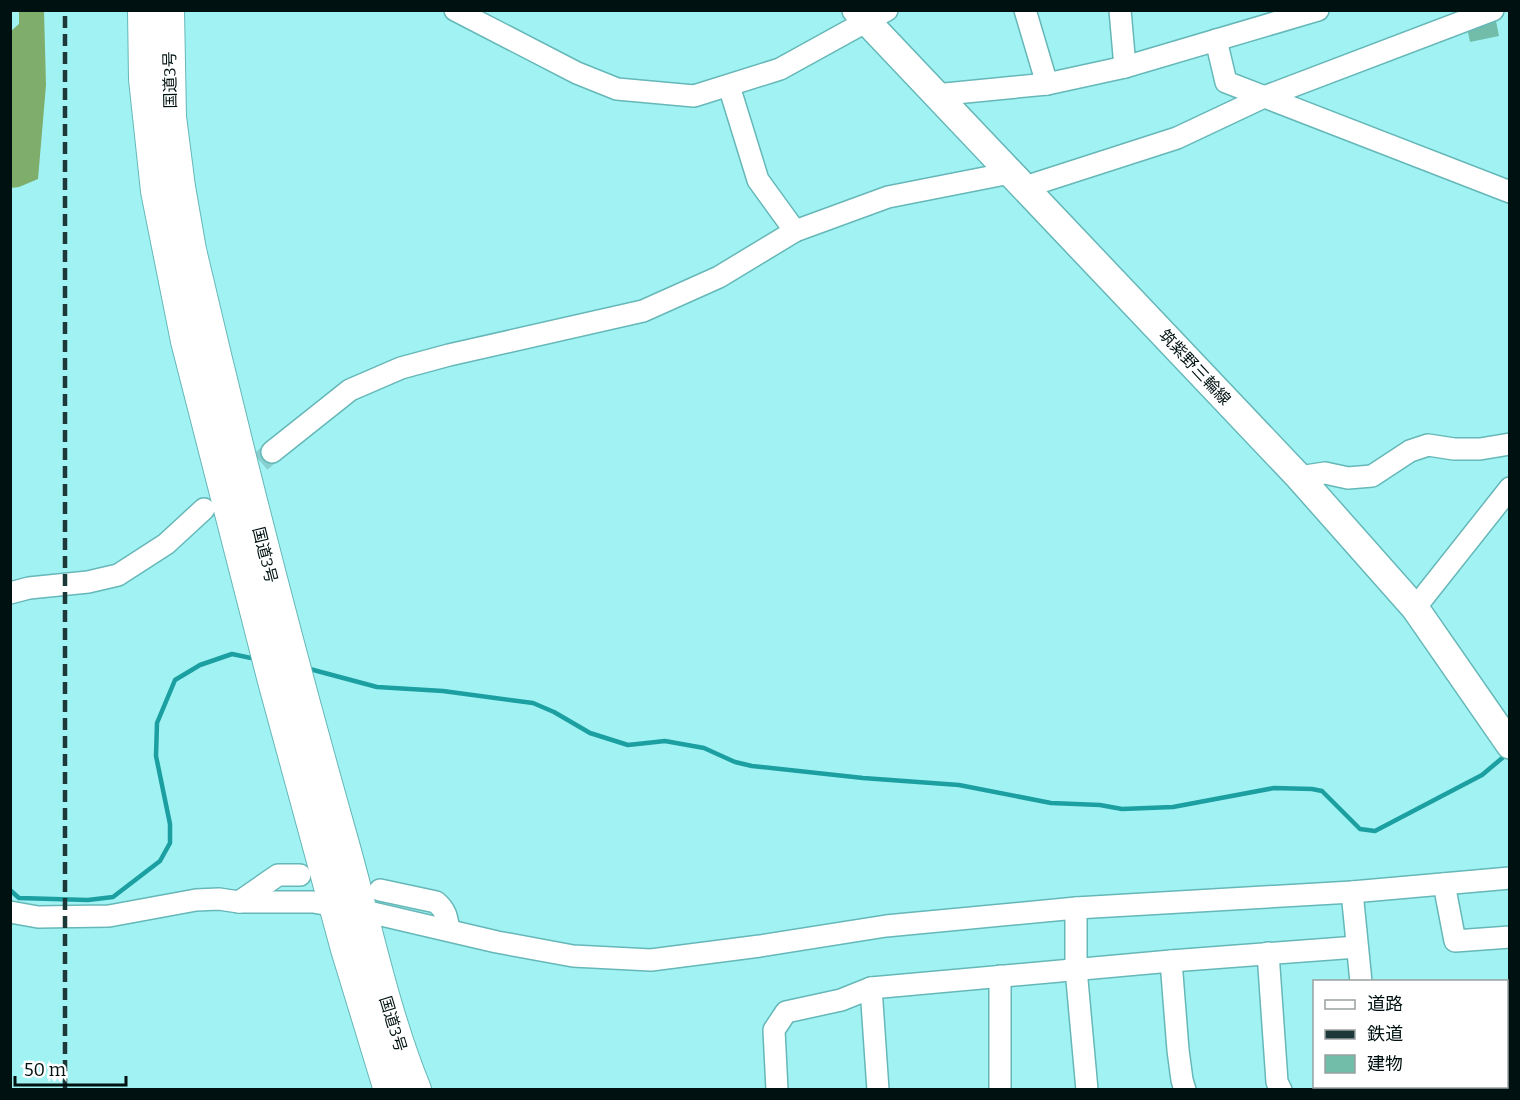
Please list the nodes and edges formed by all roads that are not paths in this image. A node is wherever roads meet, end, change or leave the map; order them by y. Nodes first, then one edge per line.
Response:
1 (140, 10) edge
2 (144, 10) edge
3 (168, 10) edge
4 (180, 10) edge
5 (455, 10) edge
6 (1025, 10) edge
7 (1120, 10) edge
8 (1318, 10) edge
9 (1492, 10) edge
10 (869, 14) edge
11 (1457, 16) edge
12 (1216, 40) junction
13 (156, 51) junction
14 (1125, 67) junction
15 (1047, 84) junction
16 (729, 86) junction
17 (935, 95) junction
18 (1264, 97) junction
19 (1017, 180) junction
20 (1509, 192) edge
21 (795, 231) junction
22 (179, 250) junction
23 (1509, 444) edge
24 (273, 452) tunnel mouth
25 (1299, 477) junction
26 (1509, 488) edge
27 (204, 509) dead end
28 (10, 594) edge
29 (1415, 608) junction
30 (1509, 745) edge
31 (300, 875) dead end
32 (1509, 878) edge
33 (1444, 884) junction
34 (1352, 892) junction
35 (359, 902) junction
36 (239, 903) junction
37 (1076, 908) junction
38 (10, 912) edge
39 (449, 930) junction
40 (1509, 937) edge
41 (1357, 947) junction
42 (1268, 953) junction
43 (1171, 961) junction
44 (1076, 969) junction
45 (1000, 976) junction
46 (1361, 980) edge
47 (871, 988) junction
48 (390, 1089) edge
49 (415, 1089) edge
50 (777, 1089) edge
51 (878, 1089) edge
52 (1000, 1089) edge
53 (1087, 1089) edge
54 (1185, 1089) edge
55 (1281, 1089) edge

1 - 13 highway
2 - 13 highway, 国道3号
3 - 13 highway, 国道3号
4 - 13 highway
5 - 16 street
6 - 15 street
7 - 14 street
8 - 12 street
9 - 11 street
10 - 16 street
10 - 17 main road, 筑紫野三輪線
11 - 18 street
12 - 14 street
12 - 18 street
13 - 22 highway, 国道3号
13 - 22 highway, 国道3号
14 - 15 street
15 - 17 street
16 - 21 street
17 - 19 main road, 筑紫野三輪線
18 - 19 street
18 - 20 street
19 - 21 street
19 - 25 main road, 筑紫野三輪線
21 - 24 street
22 - 35 highway, 国道3号
23 - 25 street
25 - 29 main road, 筑紫野三輪線
26 - 29 street
27 - 28 street
29 - 30 main road, 筑紫野三輪線
31 - 36 street
32 - 33 street
33 - 34 street
33 - 40 street
34 - 37 street
34 - 41 street
35 - 36 street
35 - 39 street
35 - 39 street
35 - 48 highway, 国道3号
35 - 49 highway, 国道3号
36 - 38 street
37 - 39 street
37 - 44 street
41 - 42 street
41 - 46 street
42 - 43 street
42 - 55 street
43 - 44 street
43 - 54 street
44 - 45 street
44 - 53 street
45 - 47 street
45 - 52 street
47 - 50 street
47 - 51 street

